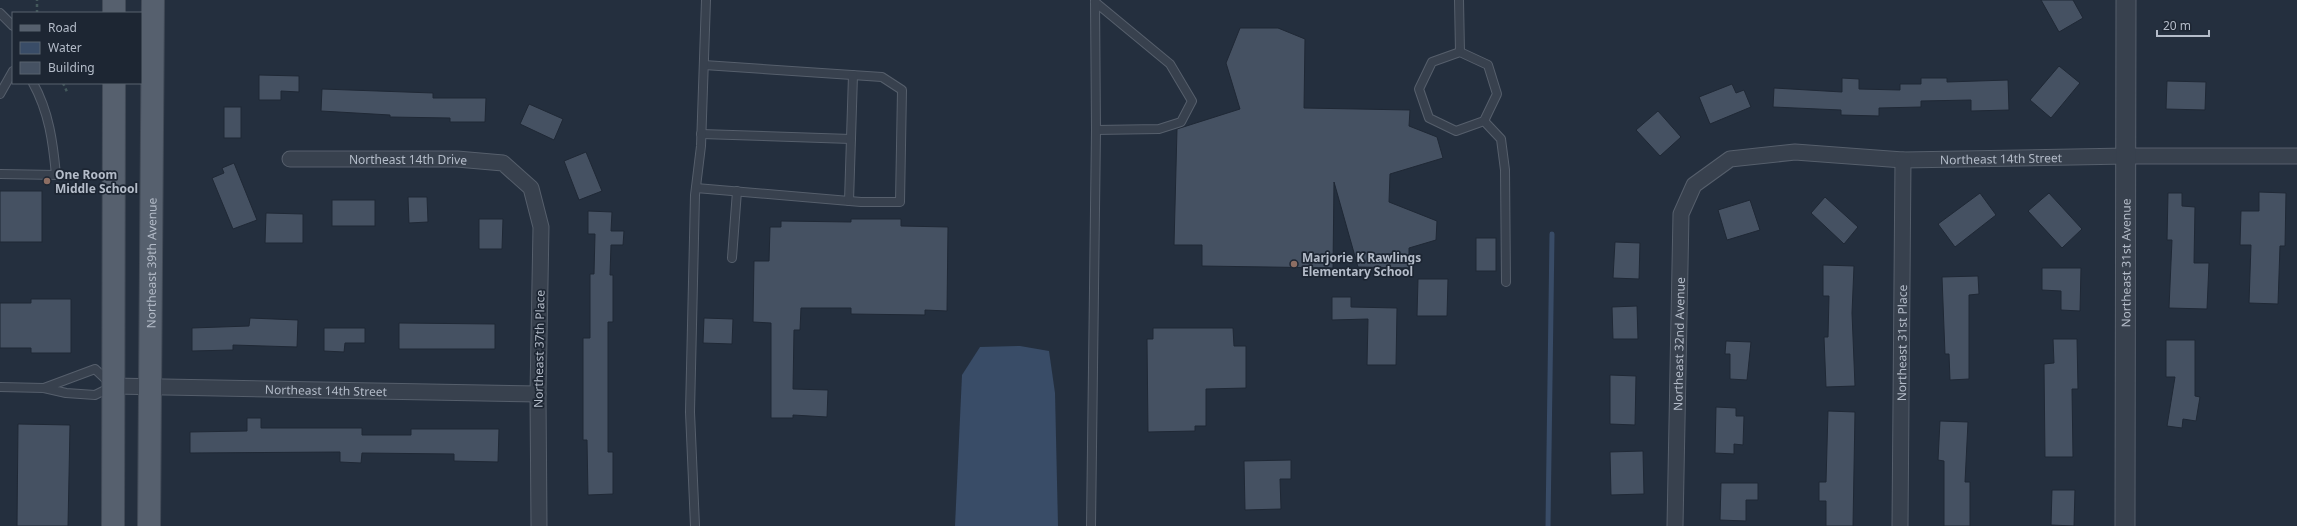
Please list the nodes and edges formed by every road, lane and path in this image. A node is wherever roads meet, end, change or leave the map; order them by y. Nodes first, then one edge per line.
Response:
1 (37, 0) edge
2 (114, 0) edge
3 (153, 0) edge
4 (706, 0) edge
5 (1460, 0) edge
6 (2126, 0) edge
7 (1095, 1) edge
8 (37, 12) edge
9 (114, 12) edge
10 (0, 13) edge
11 (12, 25) edge
12 (1460, 52) junction
13 (704, 65) junction
14 (12, 73) edge
15 (853, 75) junction
16 (34, 84) edge
17 (63, 84) edge
18 (114, 84) edge
19 (0, 94) edge
20 (68, 94) dead end
21 (1484, 121) junction
22 (1096, 130) junction
23 (701, 134) junction
24 (851, 139) junction
25 (2127, 156) junction
26 (2297, 156) edge
27 (290, 159) dead end
28 (1903, 160) junction
29 (1710, 173) joint
30 (0, 174) edge
31 (520, 178) joint
32 (696, 188) junction
33 (737, 191) junction
34 (849, 201) junction
35 (732, 258) dead end
36 (1506, 282) dead end
37 (113, 386) junction
38 (0, 387) edge
39 (151, 387) junction
40 (44, 388) junction
41 (538, 394) junction
42 (113, 526) edge
43 (149, 526) edge
44 (539, 526) edge
45 (695, 526) edge
46 (1091, 526) edge
47 (1675, 526) edge
48 (1900, 526) edge
49 (2125, 526) edge

1 - 8 path
2 - 9 main road
3 - 39 main road, Northeast 39th Avenue
4 - 13 lane
5 - 12 lane
6 - 25 street, Northeast 31st Avenue
7 - 22 lane
7 - 22 lane
10 - 11 lane
12 - 21 lane
12 - 21 lane
13 - 15 lane
13 - 23 lane
14 - 19 lane
15 - 24 lane
15 - 34 lane
16 - 30 lane
17 - 20 path
18 - 37 main road
21 - 36 lane
22 - 46 lane
23 - 24 lane
23 - 32 lane
24 - 34 lane
25 - 26 street, Northeast 14th Street
25 - 28 street, Northeast 14th Street
25 - 49 street, Northeast 31st Avenue
27 - 31 street, Northeast 14th Drive
28 - 29 street, Northeast 14th Street
28 - 48 street, Northeast 31st Place
29 - 47 street, Northeast 32nd Avenue
31 - 41 street, Northeast 37th Place
32 - 33 lane
32 - 45 lane
33 - 34 lane
33 - 35 lane
37 - 39 street, Northeast 14th Street
37 - 40 lane
37 - 40 lane
37 - 42 main road
38 - 40 lane
39 - 41 street, Northeast 14th Street
39 - 43 main road, Northeast 39th Avenue
41 - 44 street, Northeast 37th Place

